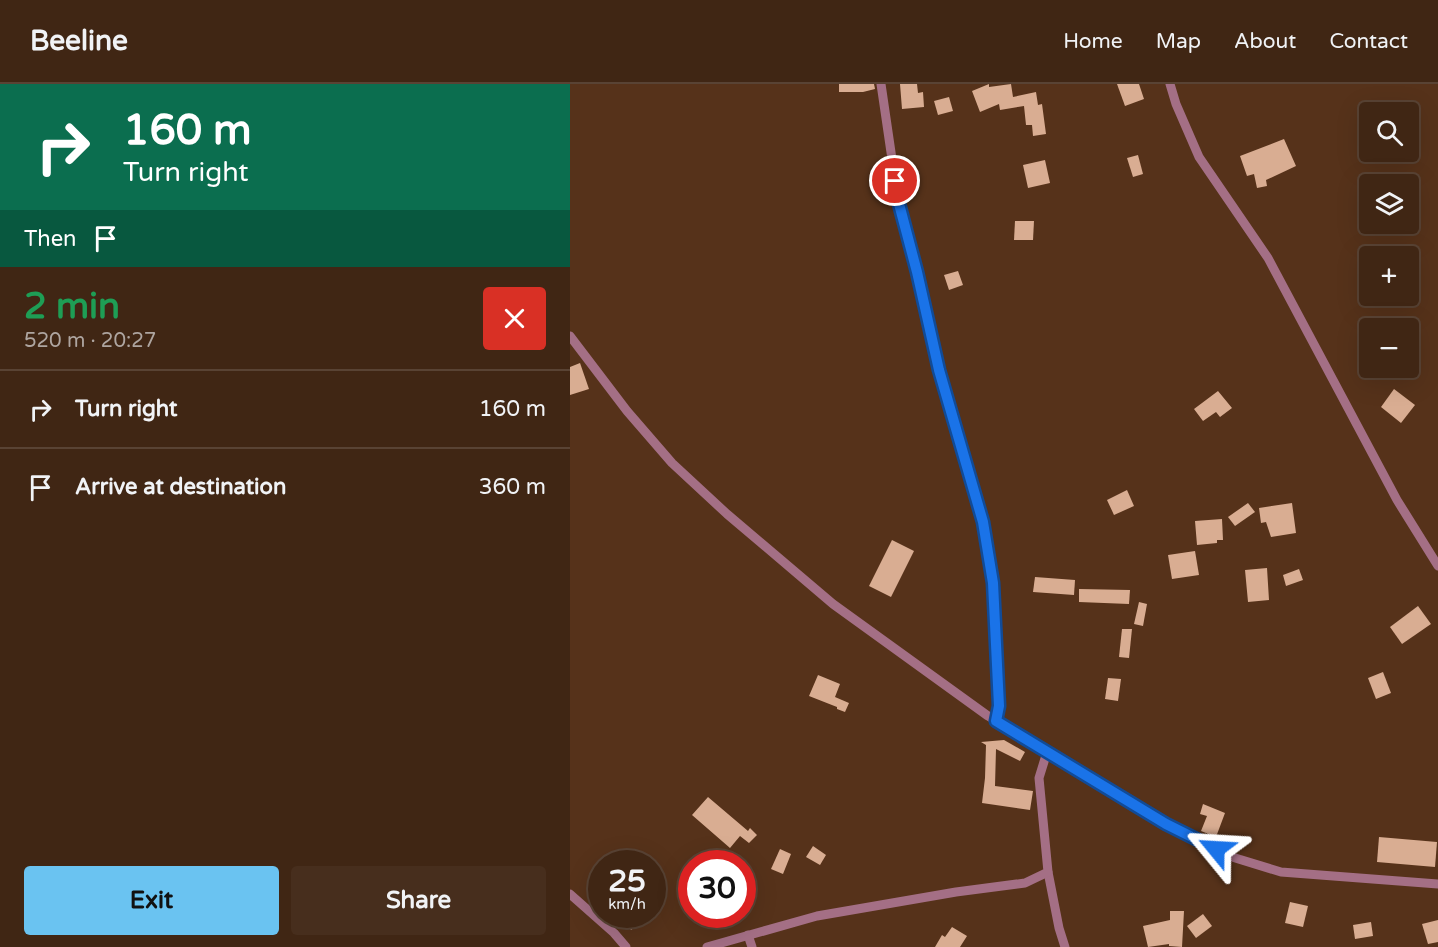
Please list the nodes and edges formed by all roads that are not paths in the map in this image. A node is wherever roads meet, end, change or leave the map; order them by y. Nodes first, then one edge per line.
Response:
1 (881, 84) edge
2 (1170, 84) edge
3 (570, 336) edge
4 (1438, 566) edge
5 (996, 721) junction
6 (1047, 752) junction
7 (1048, 872) junction
8 (1438, 884) edge
9 (570, 894) edge
10 (748, 935) junction
11 (626, 947) edge
12 (707, 947) edge
13 (752, 947) edge
14 (1065, 947) edge

1 - 5 street
2 - 4 street
3 - 5 street
5 - 6 street
6 - 7 street
6 - 8 street
7 - 10 street
7 - 14 street
9 - 11 street
10 - 12 street
10 - 13 street

